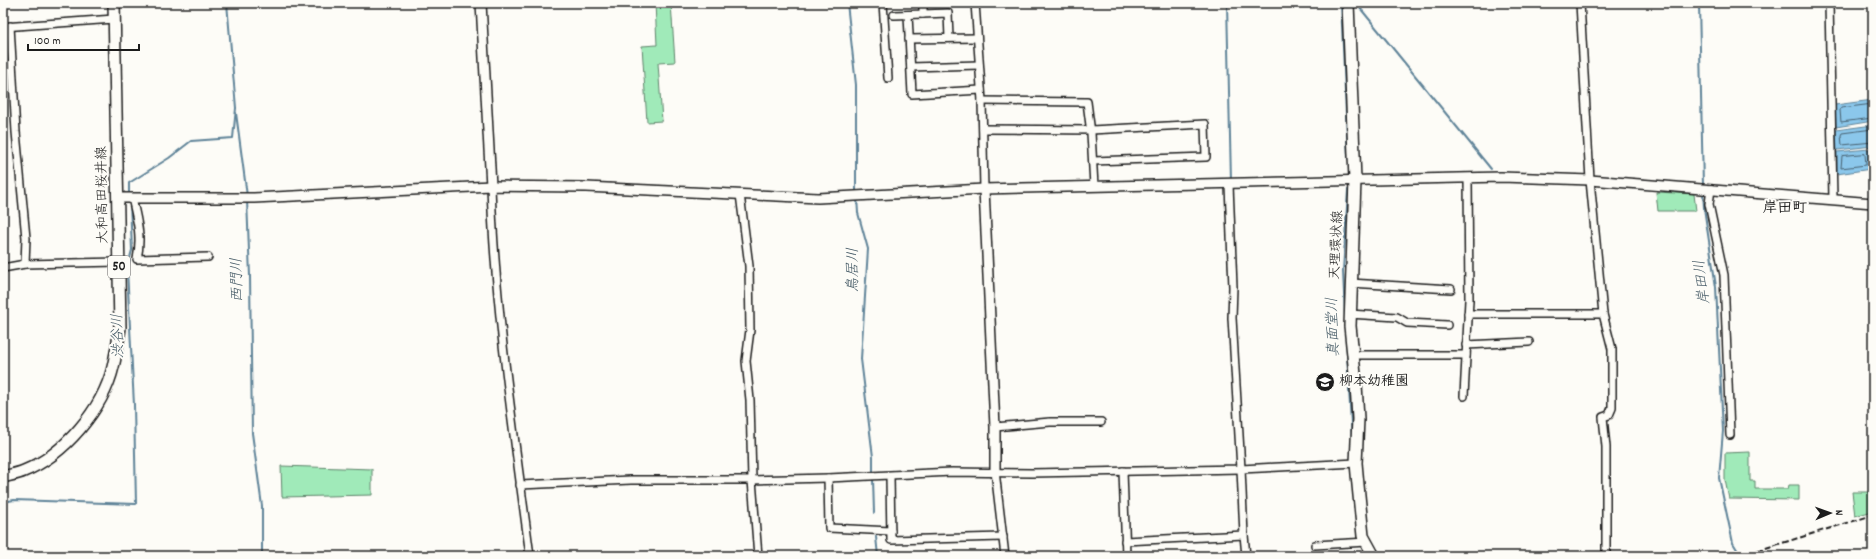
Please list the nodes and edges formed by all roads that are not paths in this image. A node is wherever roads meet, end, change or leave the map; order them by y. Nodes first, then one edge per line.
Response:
1 (114, 3) edge
2 (481, 3) edge
3 (883, 3) edge
4 (923, 3) edge
5 (975, 3) edge
6 (1348, 3) edge
7 (1580, 3) edge
8 (1829, 3) edge
9 (908, 14) junction
10 (923, 14) junction
11 (894, 15) dead end
12 (114, 19) junction
13 (6, 26) edge
14 (949, 38) junction
15 (977, 38) junction
16 (909, 39) junction
17 (979, 65) junction
18 (910, 67) junction
19 (888, 78) dead end
20 (981, 90) junction
21 (982, 100) junction
22 (983, 129) junction
23 (1091, 130) junction
24 (1093, 161) junction
25 (1468, 178) junction
26 (1355, 180) junction
27 (1590, 180) junction
28 (1229, 184) junction
29 (491, 186) junction
30 (1094, 186) junction
31 (984, 189) junction
32 (1709, 189) junction
33 (740, 194) junction
34 (125, 198) junction
35 (1833, 199) junction
36 (1873, 203) edge
37 (208, 257) dead end
38 (119, 262) junction
39 (25, 264) junction
40 (3, 268) edge
41 (1350, 284) junction
42 (1450, 289) dead end
43 (1350, 314) junction
44 (1468, 314) junction
45 (1603, 314) junction
46 (1447, 326) dead end
47 (1529, 342) dead end
48 (1466, 344) junction
49 (1352, 355) junction
50 (1466, 355) junction
51 (1464, 396) dead end
52 (1101, 422) dead end
53 (995, 427) junction
54 (1730, 436) dead end
55 (1356, 463) junction
56 (1241, 469) junction
57 (1123, 471) junction
58 (995, 472) junction
59 (890, 476) junction
60 (3, 477) edge
61 (828, 478) junction
62 (752, 480) junction
63 (520, 485) junction
64 (891, 531) junction
65 (1244, 535) junction
66 (1003, 537) junction
67 (1125, 541) junction
68 (1366, 542) junction
69 (1315, 545) dead end
70 (530, 556) edge
71 (758, 556) edge
72 (1005, 556) edge
73 (1126, 556) edge
74 (1246, 556) edge
75 (1374, 556) edge
76 (1606, 556) edge

1 - 12 main road, 大和高田桜井線 / 50
2 - 29 street
3 - 19 street
4 - 10 street
5 - 15 street
6 - 26 main road, 天理環状線
7 - 27 street
8 - 35 street
9 - 10 street
9 - 11 street
9 - 16 street
10 - 14 street
12 - 13 street
12 - 34 main road, 大和高田桜井線 / 50
13 - 39 street
14 - 15 street
14 - 16 street
15 - 17 street
16 - 18 street
17 - 18 street
17 - 20 street
18 - 20 street
20 - 21 street
21 - 22 street
21 - 23 street
22 - 23 street
22 - 31 street
23 - 24 street
23 - 24 street
24 - 30 street
25 - 26 street
25 - 27 street
25 - 44 street
26 - 28 street
26 - 41 main road, 天理環状線
27 - 32 street
27 - 45 street
28 - 30 street
28 - 56 street
29 - 33 street
29 - 34 street
29 - 63 street
30 - 31 street
31 - 33 street
31 - 53 street
32 - 35 street
32 - 54 street
33 - 62 street
34 - 37 street
34 - 38 main road, 大和高田桜井線 / 50
35 - 36 street
38 - 39 street
38 - 60 main road, 大和高田桜井線 / 50
39 - 40 street
41 - 42 street
41 - 43 main road, 天理環状線
43 - 46 street
43 - 49 main road, 天理環状線
44 - 45 street
44 - 48 street
45 - 76 street
47 - 48 street
48 - 50 street
49 - 50 street
49 - 55 main road, 天理環状線
50 - 51 street
52 - 53 street
53 - 58 street
55 - 56 street
55 - 68 main road, 天理環状線
56 - 57 street
56 - 65 street
57 - 58 street
57 - 67 street
58 - 59 street
58 - 66 street
59 - 61 street
59 - 64 street
61 - 62 street
61 - 64 street
62 - 63 street
62 - 71 street
63 - 70 street
64 - 66 street
65 - 67 street
65 - 74 street
66 - 72 street
67 - 73 street
68 - 69 street
68 - 75 main road, 天理環状線

